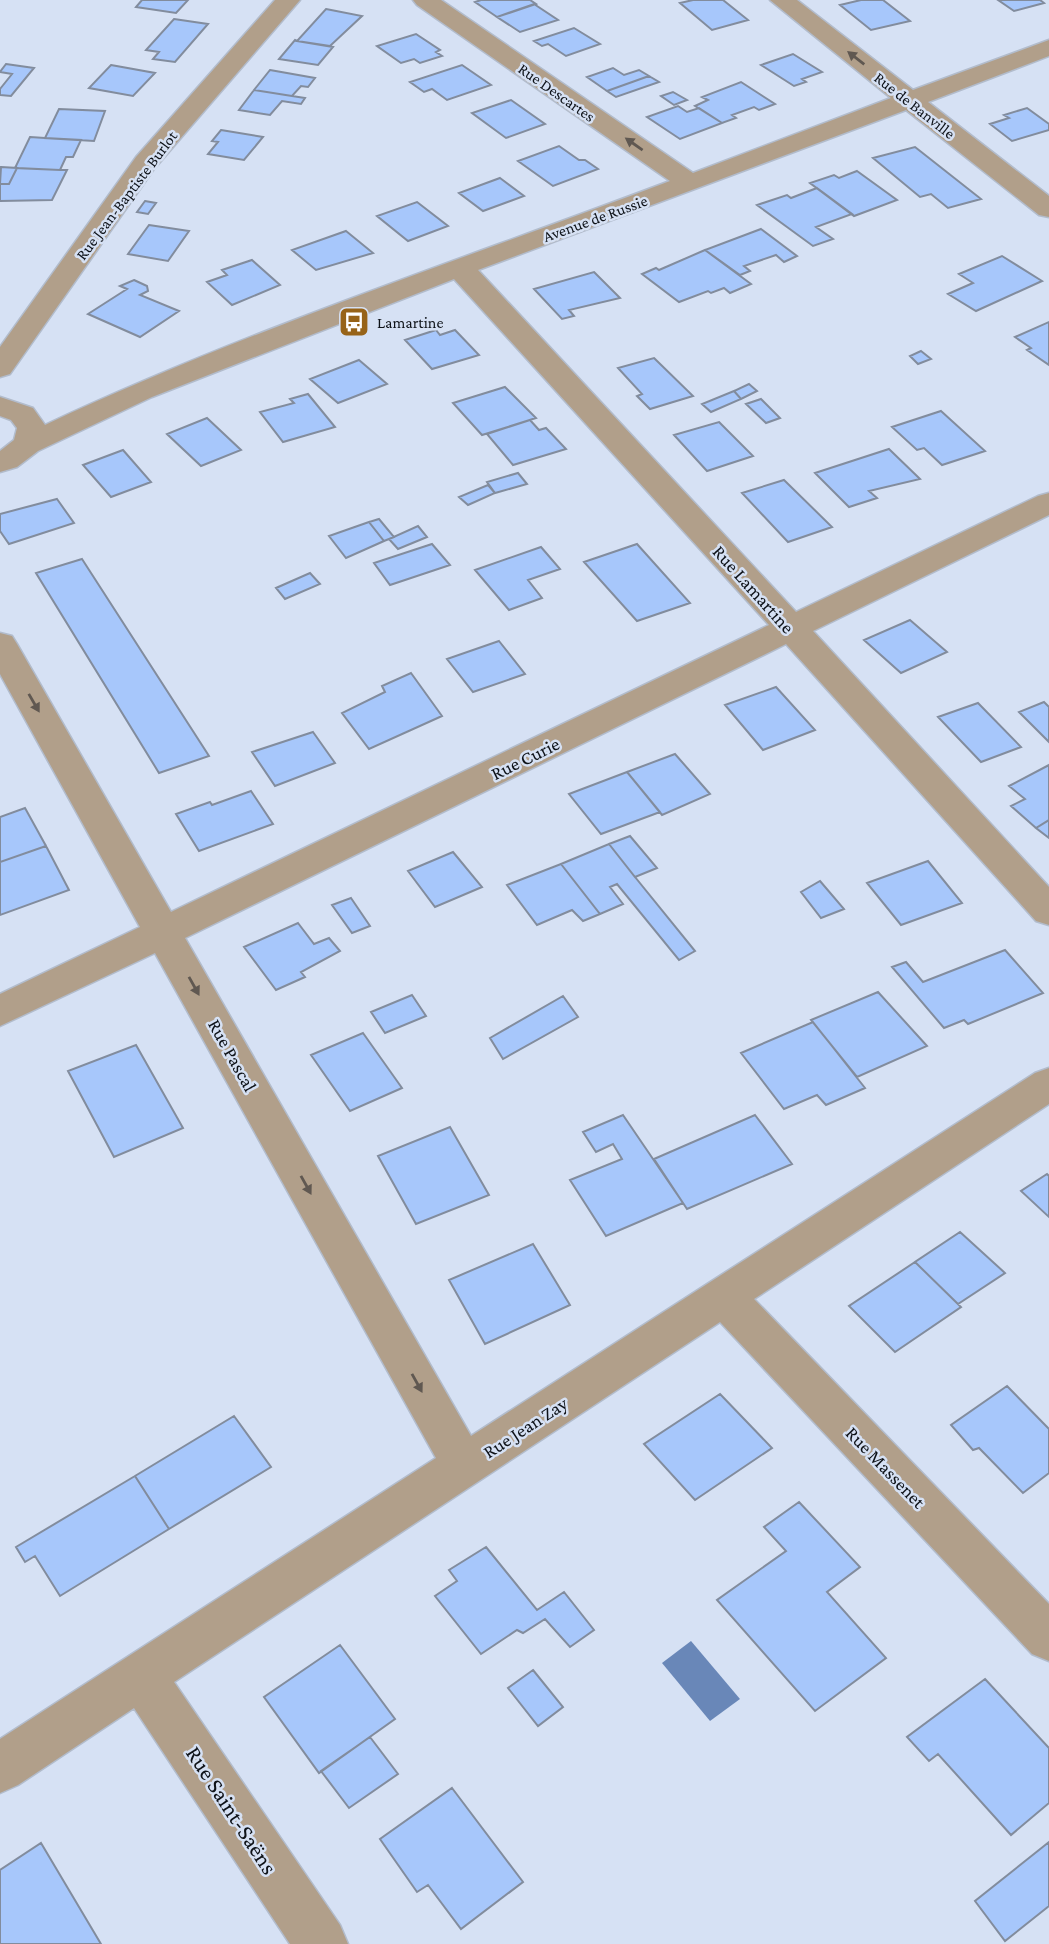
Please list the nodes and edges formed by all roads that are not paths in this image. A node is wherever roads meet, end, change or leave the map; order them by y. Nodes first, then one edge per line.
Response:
1 (288, 0) edge
2 (425, 0) edge
3 (782, 0) edge
4 (1049, 47) edge
5 (909, 100) junction
6 (690, 183) junction
7 (1049, 209) edge
8 (458, 268) junction
9 (1, 368) edge
10 (16, 419) edge
11 (0, 463) edge
12 (1049, 503) edge
13 (790, 628) junction
14 (0, 644) edge
15 (1049, 911) edge
16 (164, 933) junction
17 (0, 1011) edge
18 (1049, 1084) edge
19 (724, 1297) junction
20 (464, 1467) junction
21 (1049, 1638) edge
22 (142, 1677) junction
23 (0, 1768) edge
24 (321, 1944) edge

1 - 9 street, Rue Jean-Baptiste Burlot
6 -> 2 street, Rue Descartes
5 -> 3 street, Rue de Banville
4 - 5 street, Avenue de Russie
5 - 6 street, Avenue de Russie
5 - 7 street, Rue de Banville
6 - 8 street, Avenue de Russie
8 - 10 street, Avenue de Russie
8 - 13 street, Rue Lamartine
9 - 10 street, Rue Jean-Baptiste Burlot
10 - 11 street, Avenue de Russie
12 - 13 street, Rue Curie
13 - 15 street, Rue Lamartine
13 - 16 street, Rue Curie
14 -> 16 street, Rue Pascal
16 - 17 street, Rue Curie
16 -> 20 street, Rue Pascal
18 - 19 street, Rue Jean Zay
19 - 20 street, Rue Jean Zay
19 - 21 street, Rue Massenet
20 - 22 street, Rue Jean Zay
22 - 23 street, Rue Jean Zay
22 - 24 street, Rue Saint-Saëns

